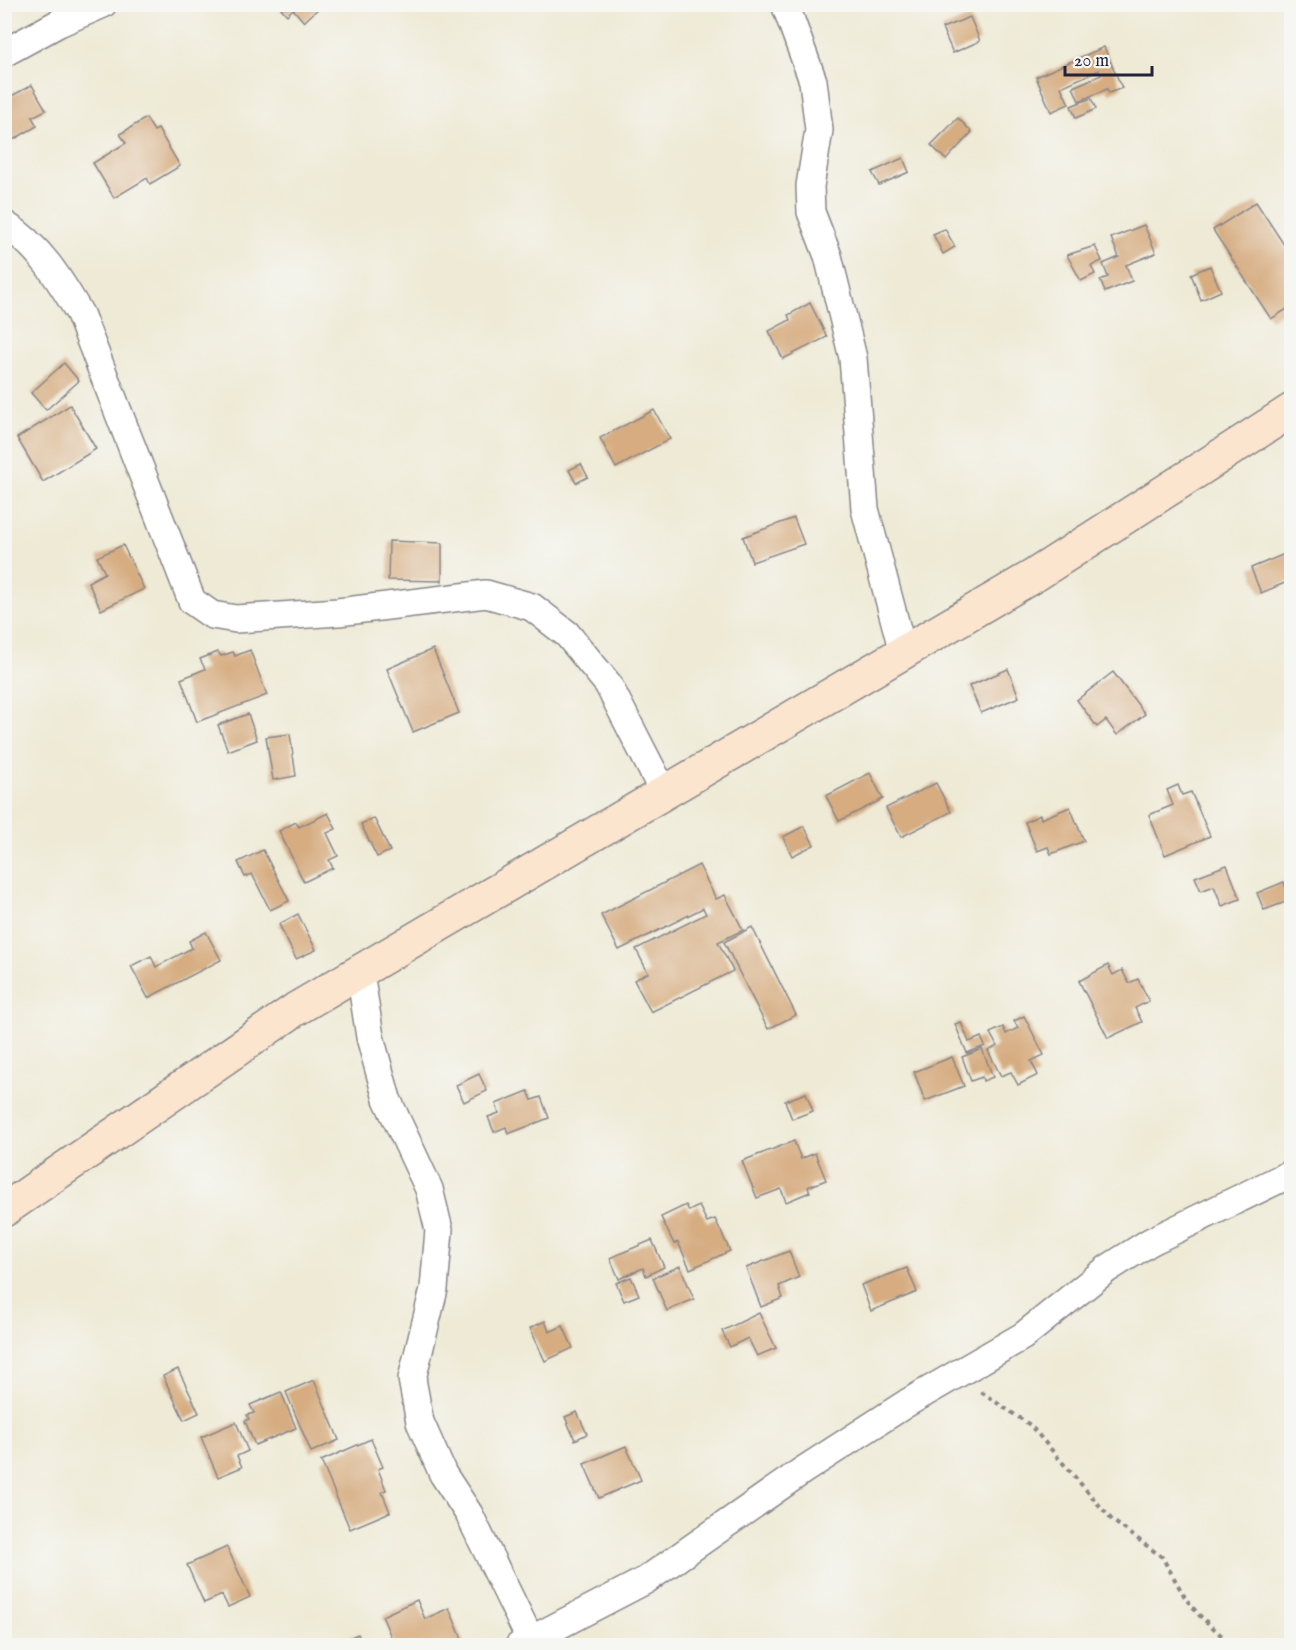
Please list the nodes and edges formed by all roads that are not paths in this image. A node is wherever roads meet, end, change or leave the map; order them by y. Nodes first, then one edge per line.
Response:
1 (103, 4) edge
2 (785, 4) edge
3 (4, 53) edge
4 (4, 224) edge
5 (1292, 410) edge
6 (903, 652) junction
7 (664, 793) junction
8 (360, 972) junction
9 (1292, 1173) edge
10 (4, 1210) edge
11 (526, 1643) edge

1 - 3 street
2 - 6 street
4 - 7 street
5 - 6 main road
6 - 7 main road
7 - 8 main road
8 - 10 main road
8 - 11 street
9 - 11 street

